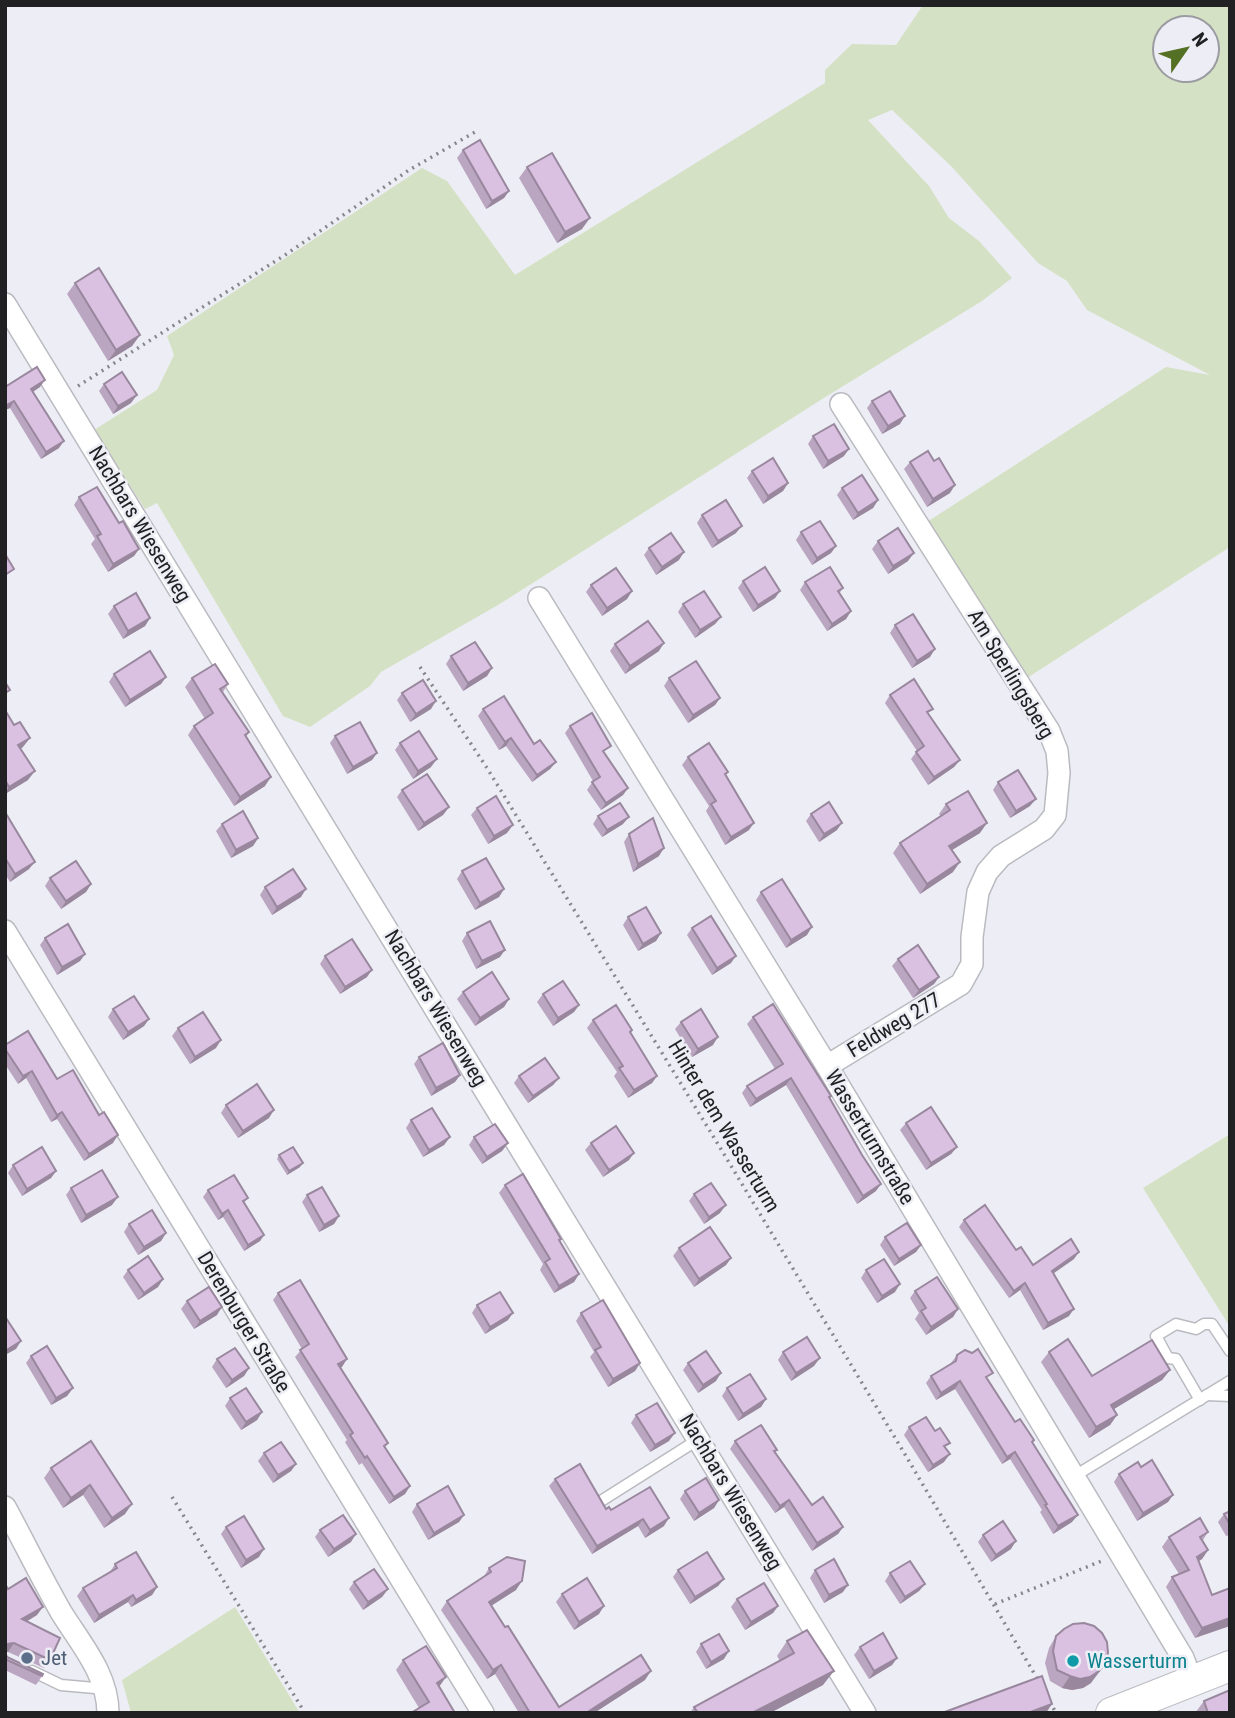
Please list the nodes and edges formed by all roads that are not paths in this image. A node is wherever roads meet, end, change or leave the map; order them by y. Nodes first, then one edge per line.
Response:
1 (5, 304) edge
2 (841, 404) dead end
3 (540, 598) dead end
4 (5, 931) edge
5 (961, 984) joint
6 (827, 1066) junction
7 (1230, 1351) edge
8 (1230, 1381) edge
9 (1230, 1396) edge
10 (1203, 1398) junction
11 (699, 1439) junction
12 (1073, 1477) junction
13 (601, 1500) edge
14 (5, 1507) edge
15 (16, 1664) edge
16 (1230, 1666) edge
17 (1192, 1681) junction
18 (106, 1689) junction
19 (1148, 1706) edge
20 (108, 1713) edge
21 (483, 1713) edge
22 (865, 1713) edge
23 (1111, 1713) edge

1 - 11 street, Nachbars Wiesenweg
2 - 5 street, Am Sperlingsberg
3 - 6 street, Wasserturmstraße
4 - 21 street, Derenburger Straße
5 - 6 street, Feldweg 277
6 - 12 street, Wasserturmstraße
7 - 10 lane
8 - 10 lane
9 - 10 lane
10 - 12 lane
11 - 13 lane
11 - 22 street, Nachbars Wiesenweg
12 - 17 street, Wasserturmstraße
14 - 18 street
15 - 18 lane
16 - 17 street
17 - 19 street
18 - 20 street
19 - 23 street

